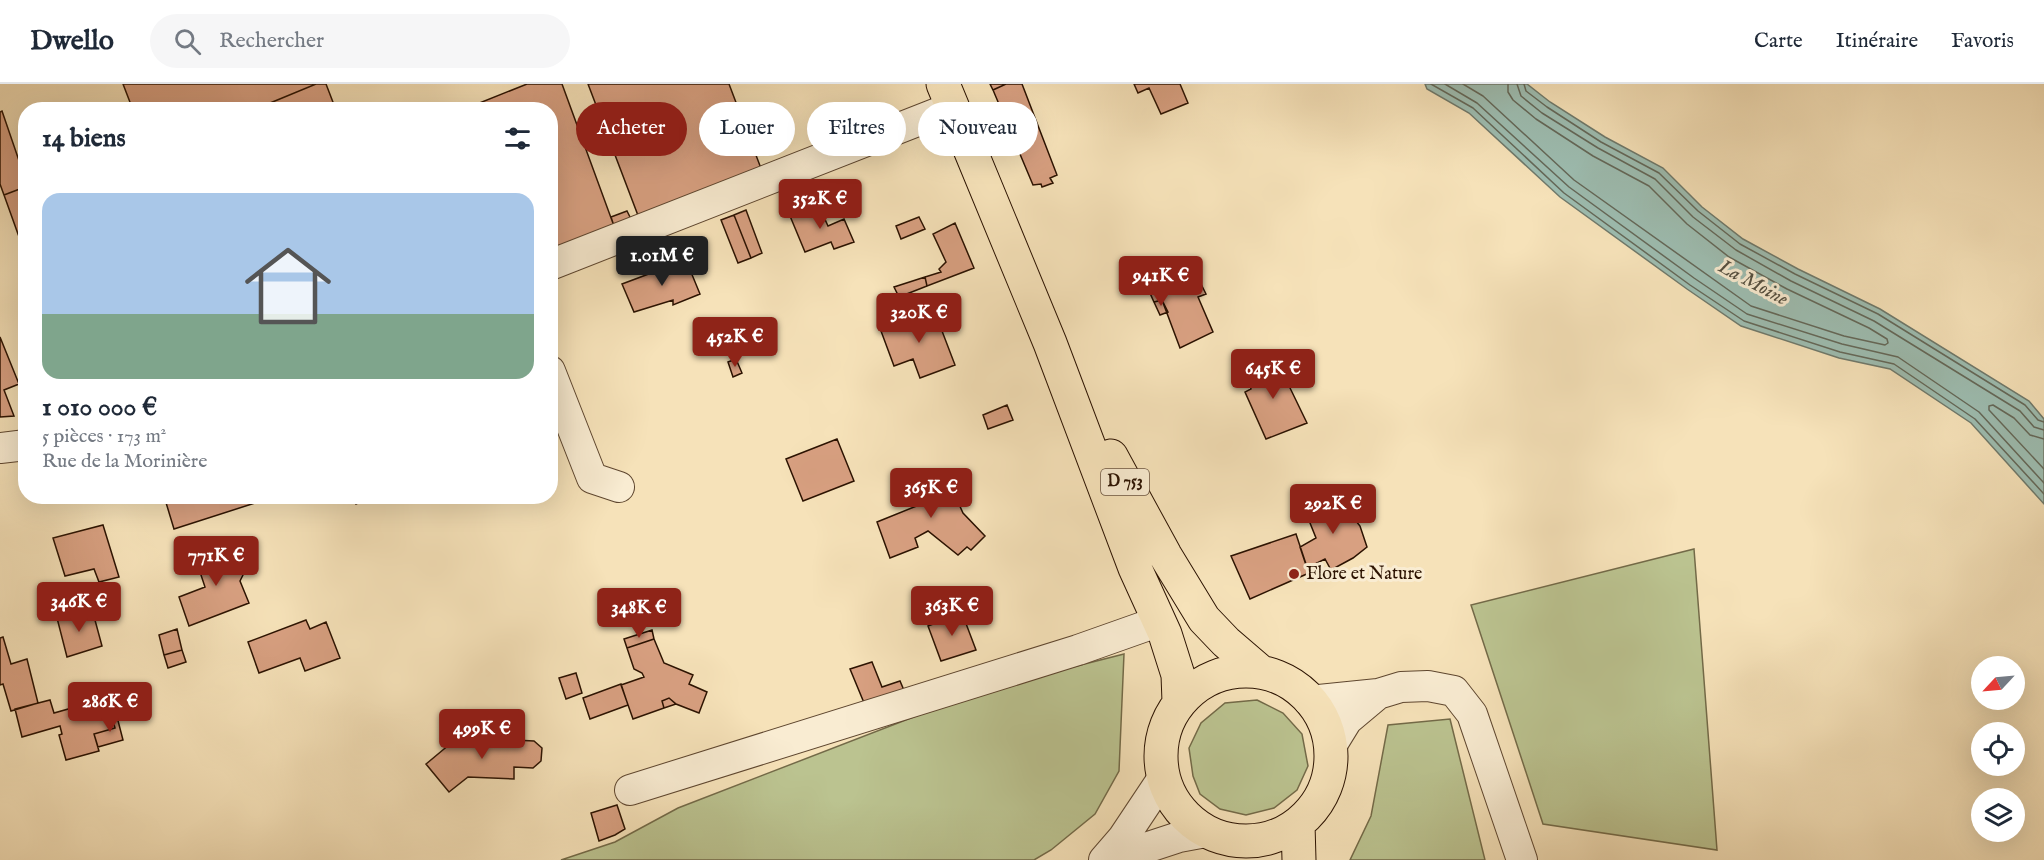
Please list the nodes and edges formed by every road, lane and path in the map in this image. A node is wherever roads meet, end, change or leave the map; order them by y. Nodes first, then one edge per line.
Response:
1 (948, 96) edge
2 (558, 262) edge
3 (1050, 343) junction
4 (558, 392) edge
5 (619, 487) dead end
6 (1160, 621) junction
7 (1261, 672) junction
8 (1378, 694) junction
9 (1309, 700) junction
10 (1179, 702) junction
11 (1331, 746) junction
12 (1163, 778) junction
13 (630, 789) dead end
14 (1298, 824) junction
15 (1227, 844) edge
16 (1104, 860) edge
17 (1109, 860) edge
18 (1299, 860) edge
19 (1522, 860) edge

1 - 2 street
1 - 3 main road, D 753
3 - 6 main road, D 753
3 - 7 main road, D 753
4 - 5 street
6 - 10 main road, D 753
6 - 13 street
7 - 9 main road
7 - 10 main road
8 - 9 street
8 - 11 street
8 - 19 street
9 - 11 main road
10 - 12 main road
11 - 14 main road
12 - 15 main road
12 - 16 street
14 - 15 main road
14 - 18 main road
15 - 17 street

